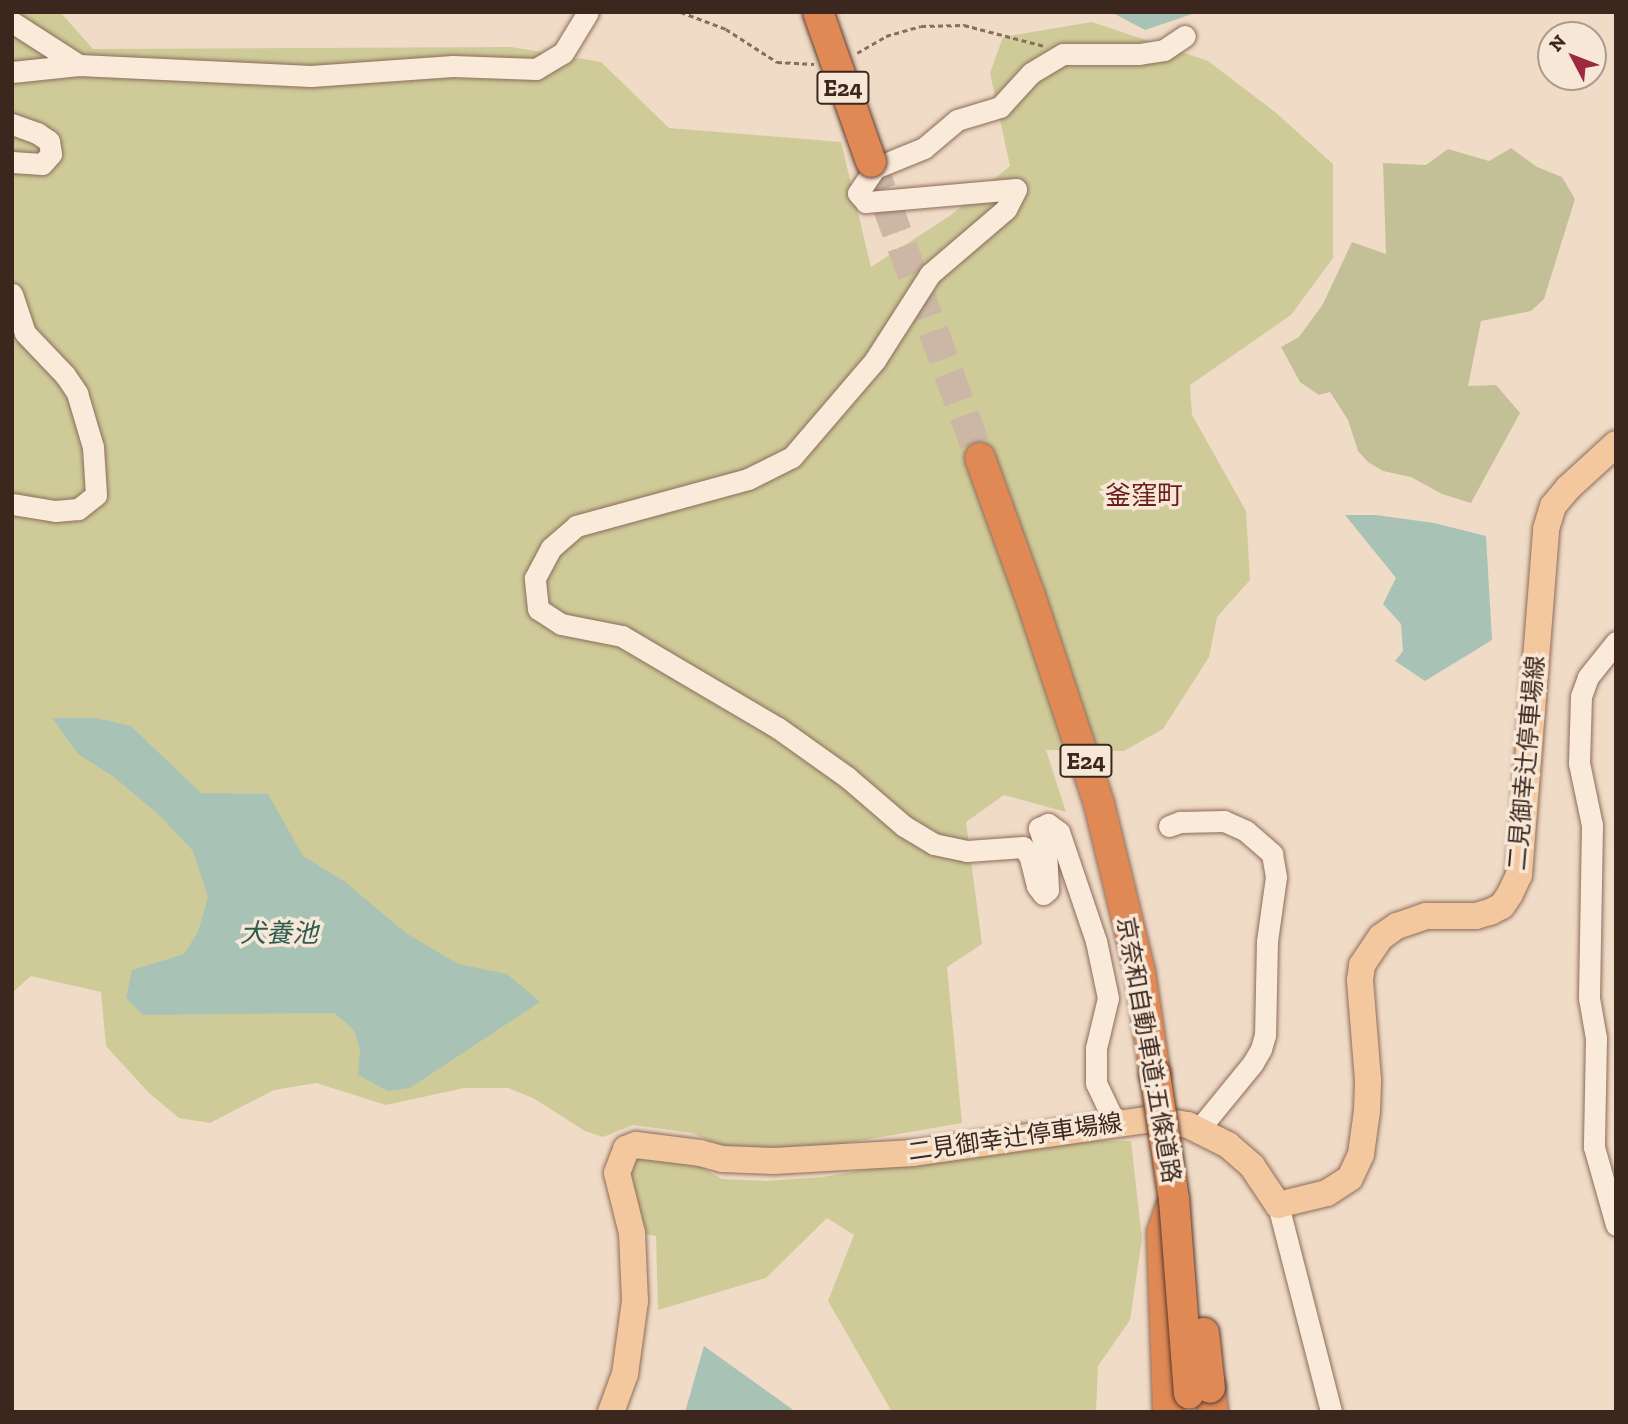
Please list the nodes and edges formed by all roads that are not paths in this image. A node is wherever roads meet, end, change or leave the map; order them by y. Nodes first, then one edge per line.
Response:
1 (588, 12) edge
2 (818, 12) edge
3 (12, 22) edge
4 (1185, 36) dead end
5 (79, 65) junction
6 (12, 72) edge
7 (12, 124) edge
8 (12, 162) edge
9 (871, 163) tunnel mouth
10 (12, 294) edge
11 (1616, 444) edge
12 (980, 458) tunnel mouth
13 (12, 503) edge
14 (1616, 642) edge
15 (1169, 826) dead end
16 (1157, 1087) junction
17 (1115, 1123) junction
18 (1199, 1129) junction
19 (1278, 1205) junction
20 (1616, 1225) edge
21 (1190, 1401) edge
22 (1330, 1406) edge
23 (611, 1412) edge

1 - 5 street
2 - 9 highway, E24, bridge
3 - 5 street
4 - 17 street
5 - 6 street
7 - 8 street
10 - 13 street
11 - 19 main road, 二見御幸辻停車場線
12 - 16 highway, 京奈和自動車道;五條道路 / E24
14 - 20 street
15 - 18 street
16 - 21 highway, 京奈和自動車道;五條道路 / E24, bridge
16 - 21 highway, bridge
17 - 18 main road, 二見御幸辻停車場線
17 - 23 main road, 二見御幸辻停車場線
18 - 19 main road, 二見御幸辻停車場線
19 - 22 street

